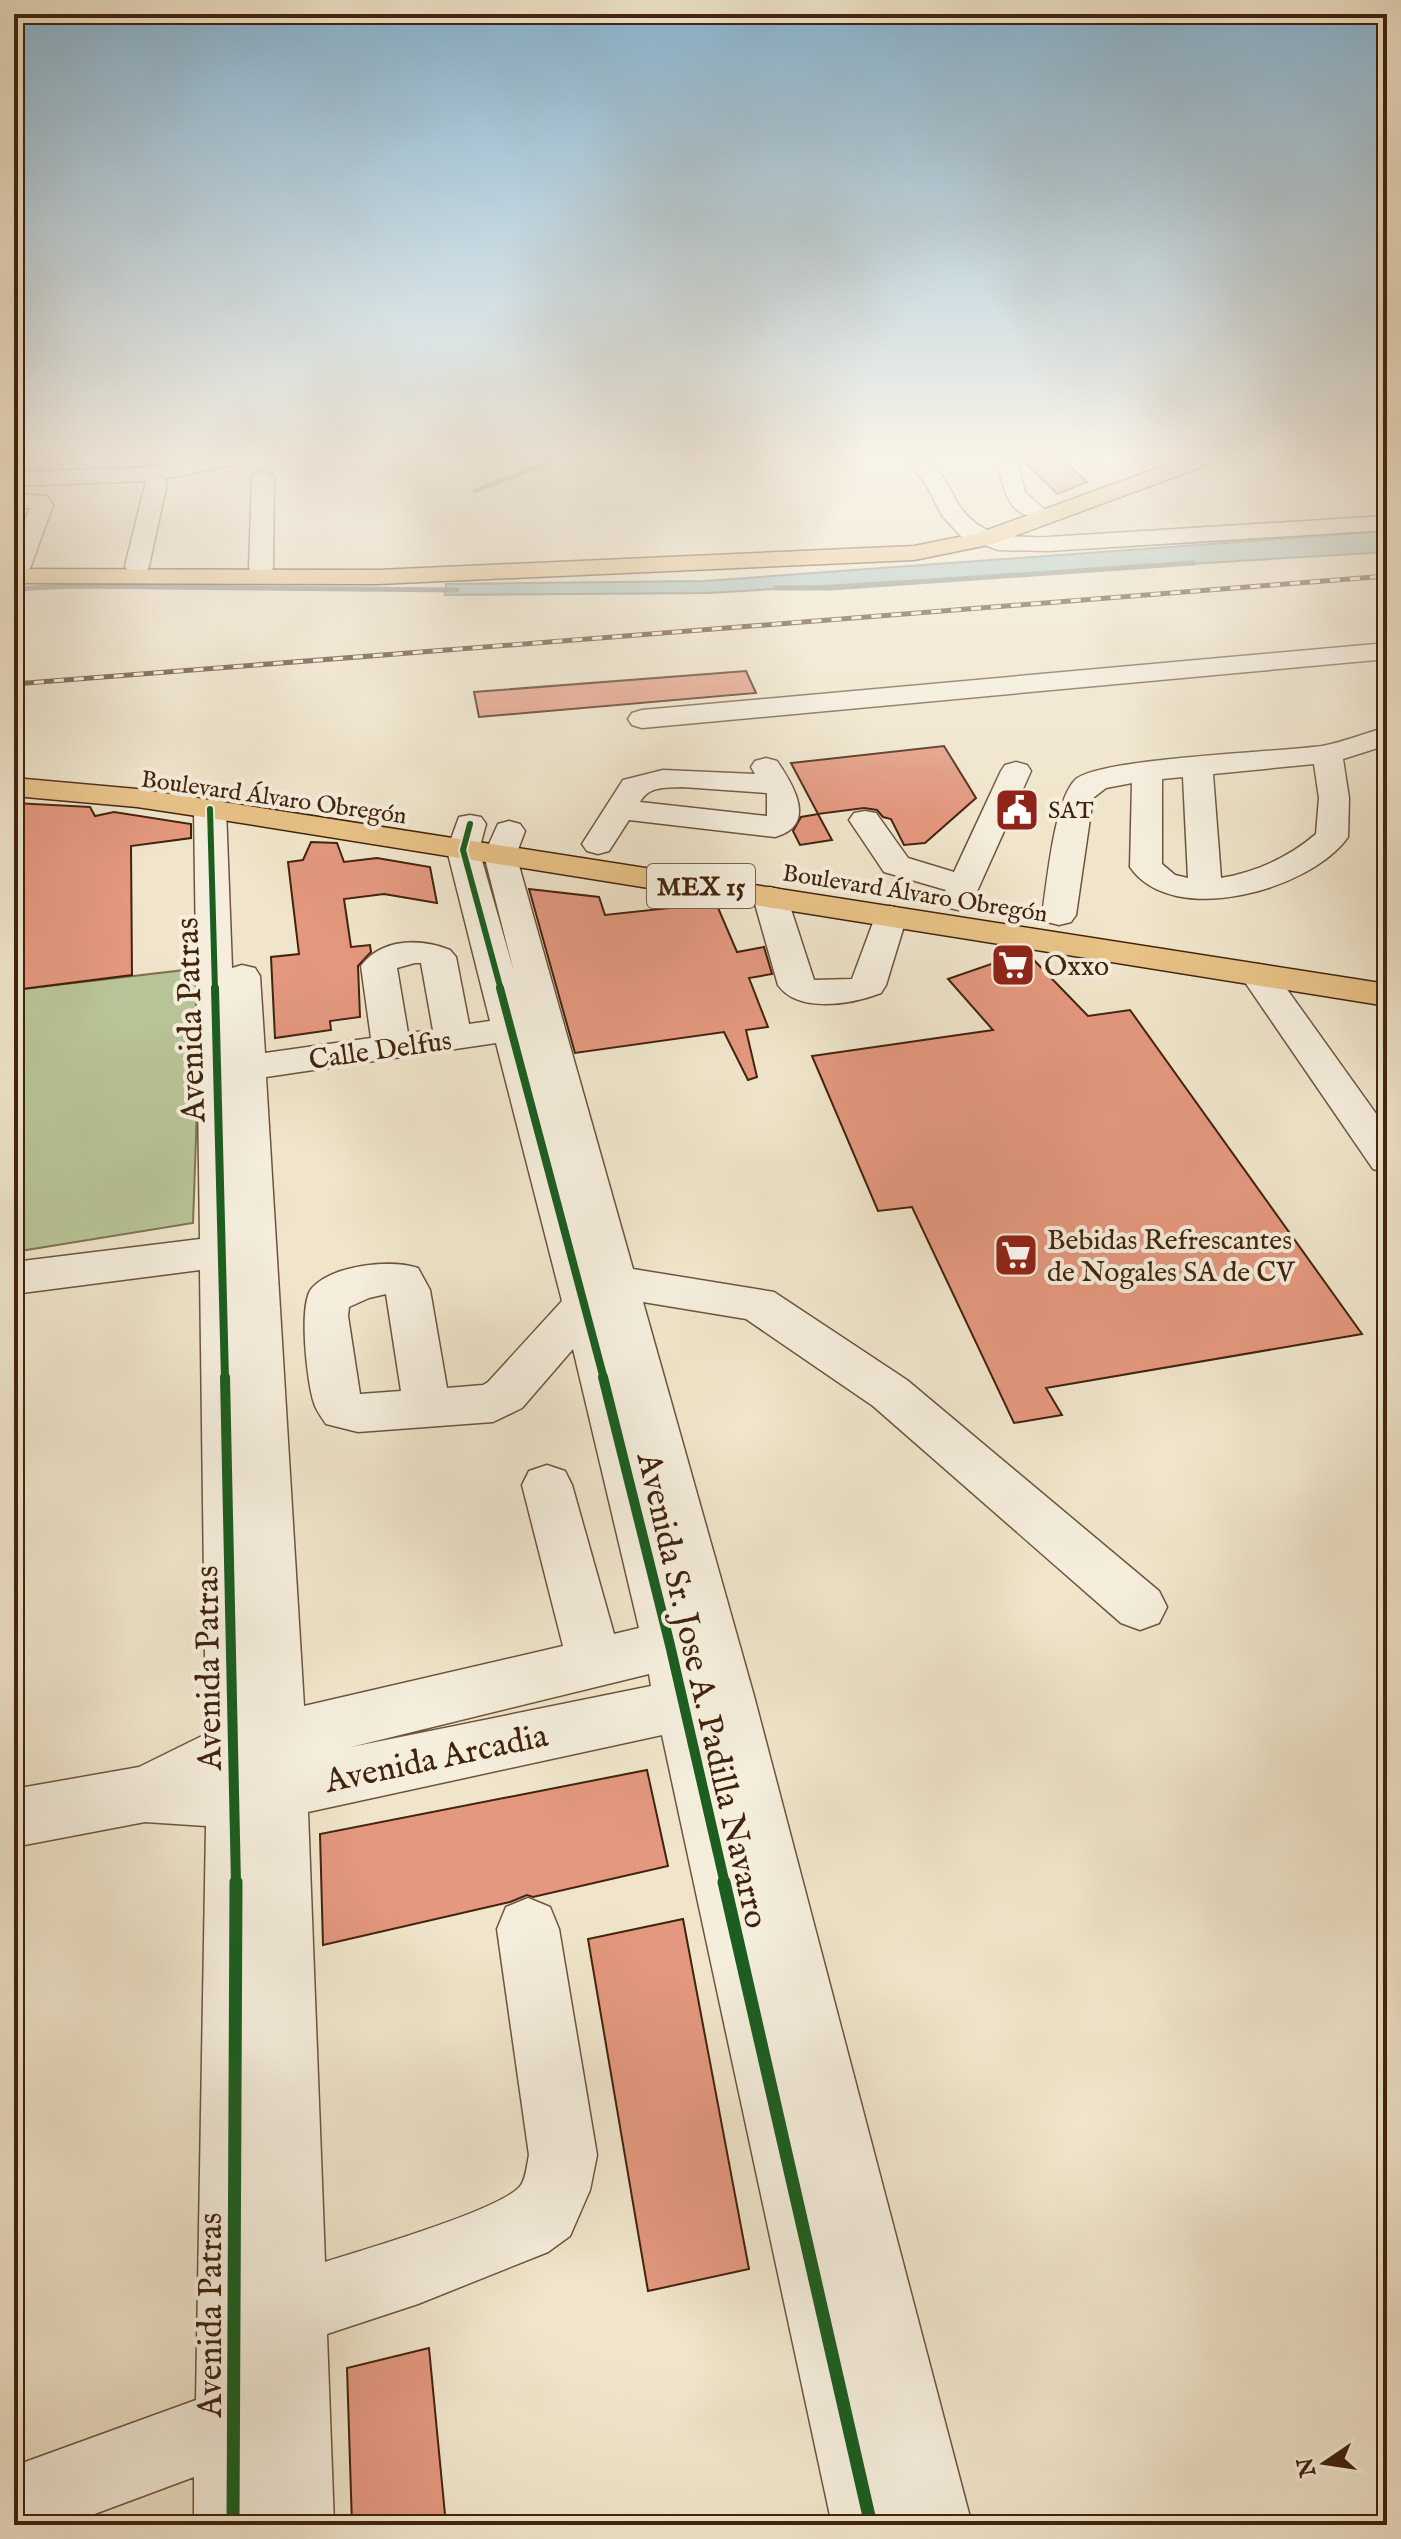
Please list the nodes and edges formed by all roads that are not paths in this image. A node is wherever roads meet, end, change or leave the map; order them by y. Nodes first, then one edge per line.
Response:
1 (1387, 651) edge
2 (642, 719) dead end
3 (1387, 736) edge
4 (1327, 754) junction
5 (14, 767) edge
6 (1198, 767) junction
7 (1016, 771) dead end
8 (1147, 771) junction
9 (14, 787) edge
10 (626, 798) junction
11 (221, 811) junction
12 (865, 820) dead end
13 (485, 840) junction
14 (598, 844) junction
15 (780, 886) junction
16 (1205, 890) junction
17 (961, 892) junction
18 (1045, 913) junction
19 (890, 916) junction
20 (1387, 966) edge
21 (1258, 975) junction
22 (1387, 995) edge
23 (528, 1027) junction
24 (453, 1038) junction
25 (391, 1047) junction
26 (232, 1070) junction
27 (1387, 1159) edge
28 (238, 1250) junction
29 (14, 1278) edge
30 (600, 1295) junction
31 (427, 1408) dead end
32 (547, 1485) dead end
33 (1140, 1607) dead end
34 (690, 1640) junction
35 (595, 1662) junction
36 (705, 1700) junction
37 (256, 1769) junction
38 (14, 1818) edge
39 (528, 1929) dead end
40 (263, 2318) junction
41 (263, 2419) junction
42 (879, 2474) edge
43 (14, 2514) edge
44 (233, 2525) edge
45 (295, 2525) edge
46 (933, 2525) edge

1 - 2 street
3 - 4 street
4 - 6 street
4 - 16 street
5 - 13 main road, Boulevard Álvaro Obregón / MEX 15
6 - 8 street
6 - 16 street
7 - 17 street
8 - 16 street
8 - 18 street
9 - 11 main road, Boulevard Álvaro Obregón / MEX 15
10 - 10 street
10 - 14 street
11 - 13 main road, Boulevard Álvaro Obregón / MEX 15
11 - 26 street, Avenida Patras
12 - 17 street
13 - 14 main road, Boulevard Álvaro Obregón / MEX 15
13 - 15 main road, Boulevard Álvaro Obregón / MEX 15
13 - 23 street, Avenida Sr. Jose A. Padilla Navarro
14 - 15 main road, Boulevard Álvaro Obregón / MEX 15
15 - 17 main road, Boulevard Álvaro Obregón / MEX 15
15 - 19 main road, Boulevard Álvaro Obregón
15 - 19 street
17 - 18 main road, Boulevard Álvaro Obregón / MEX 15
18 - 19 main road
18 - 20 main road, Boulevard Álvaro Obregón / MEX 15
19 - 21 main road, Boulevard Álvaro Obregón
21 - 22 main road, Boulevard Álvaro Obregón
21 - 27 street
23 - 24 street, Calle Delfus
23 - 30 street, Avenida Sr. Jose A. Padilla Navarro
24 - 25 street, Calle Delfus
24 - 25 street
25 - 26 street, Calle Delfus
26 - 28 street, Avenida Patras
28 - 29 street
28 - 37 street, Avenida Patras
30 - 31 street
30 - 33 street
30 - 34 street, Avenida Sr. Jose A. Padilla Navarro
32 - 35 street
34 - 35 street, Avenida Arcadia
34 - 36 street, Avenida Sr. Jose A. Padilla Navarro
35 - 37 street, Avenida Arcadia
36 - 37 street, Avenida Arcadia
36 - 42 street, Avenida Sr. Jose A. Padilla Navarro
37 - 38 street, Avenida Arcadia
37 - 40 street, Avenida Patras
39 - 40 street
40 - 41 street, Avenida Patras
41 - 43 street
41 - 44 street, Avenida Patras
41 - 45 street, Avenida Patras
42 - 46 street, Avenida Sr. Jose A. Padilla Navarro

